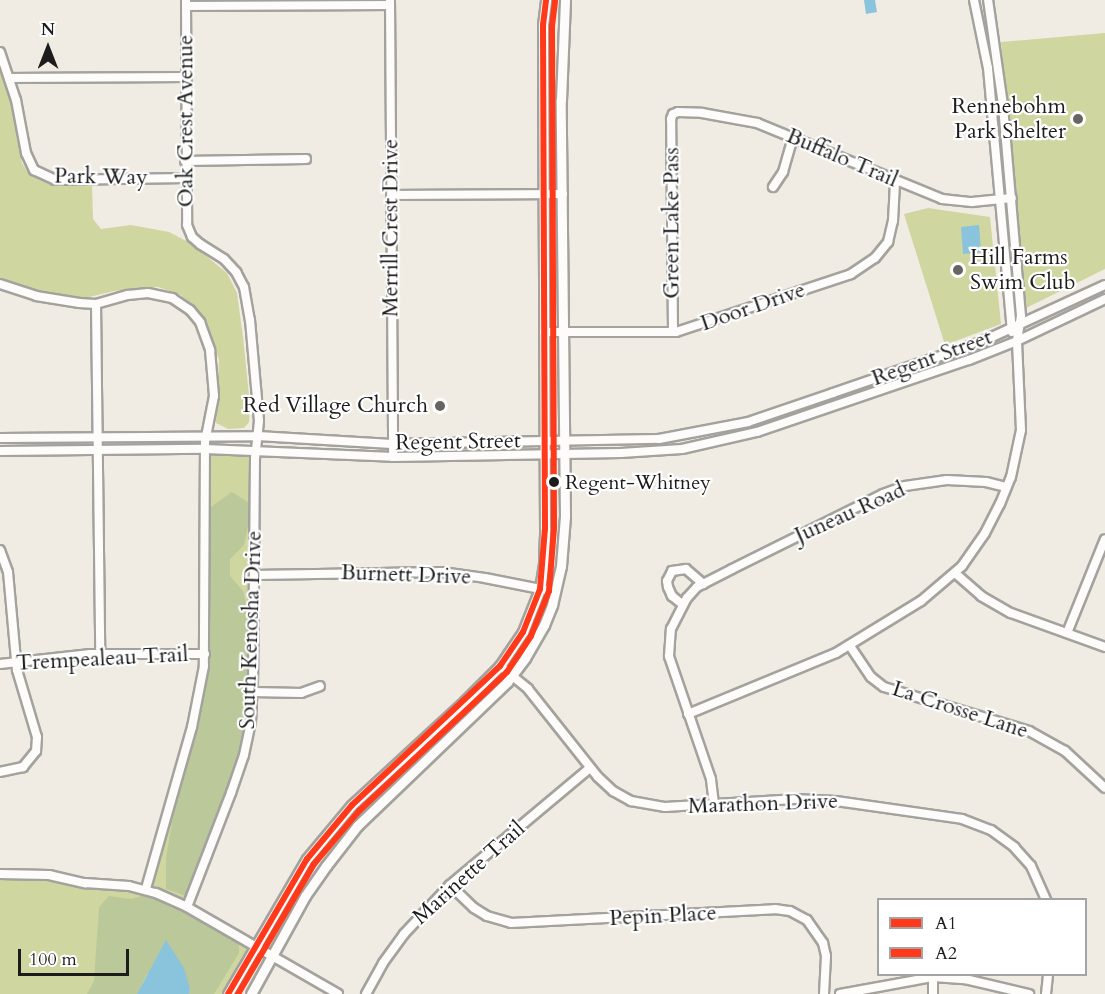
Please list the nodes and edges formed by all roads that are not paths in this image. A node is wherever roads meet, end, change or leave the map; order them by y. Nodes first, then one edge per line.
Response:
1 (546, 0) edge
2 (565, 0) edge
3 (974, 0) edge
4 (987, 0) edge
5 (186, 3) edge
6 (390, 3) edge
7 (0, 52) edge
8 (185, 77) junction
9 (9, 78) junction
10 (673, 114) joint
11 (793, 137) junction
12 (306, 159) dead end
13 (185, 161) junction
14 (186, 178) junction
15 (895, 182) junction
16 (773, 187) dead end
17 (543, 194) junction
18 (563, 194) junction
19 (391, 195) junction
20 (1012, 198) junction
21 (999, 200) junction
22 (195, 240) joint
23 (0, 284) edge
24 (1105, 285) edge
25 (1105, 299) edge
26 (96, 304) junction
27 (1021, 323) junction
28 (1010, 329) junction
29 (544, 332) junction
30 (563, 332) junction
31 (673, 332) junction
32 (1017, 341) junction
33 (99, 436) junction
34 (258, 436) junction
35 (0, 438) edge
36 (544, 441) junction
37 (563, 441) junction
38 (205, 442) junction
39 (392, 444) junction
40 (99, 450) junction
41 (256, 450) junction
42 (0, 451) edge
43 (544, 454) junction
44 (563, 454) junction
45 (393, 457) junction
46 (1006, 487) junction
47 (1105, 539) edge
48 (0, 550) edge
49 (955, 573) junction
50 (254, 575) junction
51 (703, 584) junction
52 (540, 590) junction
53 (556, 592) junction
54 (682, 604) junction
55 (1067, 633) junction
56 (850, 646) junction
57 (1105, 647) edge
58 (100, 654) junction
59 (205, 654) junction
60 (17, 662) junction
61 (0, 664) edge
62 (500, 666) junction
63 (512, 675) junction
64 (320, 686) dead end
65 (253, 692) junction
66 (688, 714) junction
67 (590, 768) junction
68 (0, 772) edge
69 (1105, 788) edge
70 (714, 804) junction
71 (0, 874) edge
72 (450, 885) junction
73 (146, 890) junction
74 (1045, 898) edge
75 (187, 907) junction
76 (257, 947) junction
77 (272, 955) junction
78 (933, 976) edge
79 (1048, 976) edge
80 (228, 994) edge
81 (251, 994) edge
82 (338, 994) edge
83 (366, 994) edge
84 (824, 994) edge
85 (840, 994) edge
86 (933, 994) edge
87 (1029, 994) edge
88 (1046, 994) edge

1 - 17 main road
2 - 18 main road
3 - 21 street
4 - 20 street
5 - 6 street
5 - 8 street, Oak Crest Avenue
6 - 19 street, Merrill Crest Drive
7 - 9 street, Park Way
8 - 9 street
8 - 13 street, Oak Crest Avenue
9 - 14 street, Park Way
10 - 11 street, Buffalo Trail
10 - 31 street, Green Lake Pass
11 - 15 street, Buffalo Trail
11 - 16 street
12 - 13 street
13 - 14 street, Oak Crest Avenue
14 - 22 street, Oak Crest Avenue
15 - 21 street, Buffalo Trail
15 - 31 street, Door Drive
17 - 18 street
17 - 19 street
17 - 29 main road
18 - 30 main road
19 - 39 street, Merrill Crest Drive
20 - 21 street, Buffalo Trail
20 - 27 street
21 - 28 street
22 - 34 street, South Kenosha Drive
23 - 26 street
24 - 27 street, Regent Street
25 - 32 street, Regent Street
26 - 33 street
26 - 38 street, South Kenosha Drive
27 - 28 street, Regent Street
27 - 32 street
28 - 32 street
28 - 37 street, Regent Street
29 - 30 street, Door Drive
29 - 36 main road
30 - 31 street, Door Drive
30 - 37 main road
32 - 44 street, Regent Street
32 - 46 street
33 - 35 street, Regent Street
33 - 38 street, Regent Street
33 - 40 street
34 - 38 street, Regent Street
34 - 39 street, Regent Street
34 - 41 street, South Kenosha Drive
36 - 37 street, Regent Street
36 - 39 street, Regent Street
36 - 43 main road
37 - 44 main road
38 - 40 street, Regent Street
38 - 41 street, Regent Street
38 - 59 street, South Kenosha Drive
39 - 45 street, Merrill Crest Drive
40 - 42 street, Regent Street
40 - 58 street
41 - 45 street, Regent Street
41 - 50 street, South Kenosha Drive
43 - 44 street, Regent Street
43 - 45 street, Regent Street
43 - 52 main road
44 - 53 main road
46 - 49 street
46 - 51 street, Juneau Road
47 - 55 street
48 - 60 street
49 - 55 street
49 - 56 street
50 - 52 street, Burnett Drive
50 - 65 street, South Kenosha Drive
51 - 54 street, Juneau Road
51 - 54 street
52 - 53 street, Burnett Drive
52 - 62 main road
53 - 63 main road
54 - 66 street, Juneau Road
55 - 57 street
56 - 66 street
56 - 69 street, La Crosse Lane
58 - 59 street, Trempealeau Trail
58 - 60 street, Trempealeau Trail
59 - 73 street, South Kenosha Drive
60 - 61 street, Trempealeau Trail
60 - 68 street
62 - 63 street, Marathon Drive
62 - 76 main road
63 - 67 street, Marathon Drive
63 - 77 main road
64 - 65 street
65 - 75 street, South Kenosha Drive
66 - 70 street, Juneau Road
67 - 70 street, Marathon Drive
67 - 72 street, Marinette Trail
70 - 74 street, Marathon Drive
71 - 73 street
72 - 83 street, Marinette Trail
72 - 84 street, Pepin Place
73 - 75 street
75 - 76 street
76 - 77 street
76 - 80 main road
77 - 81 main road
77 - 82 street
78 - 85 street
78 - 86 street
78 - 87 street
79 - 88 street

